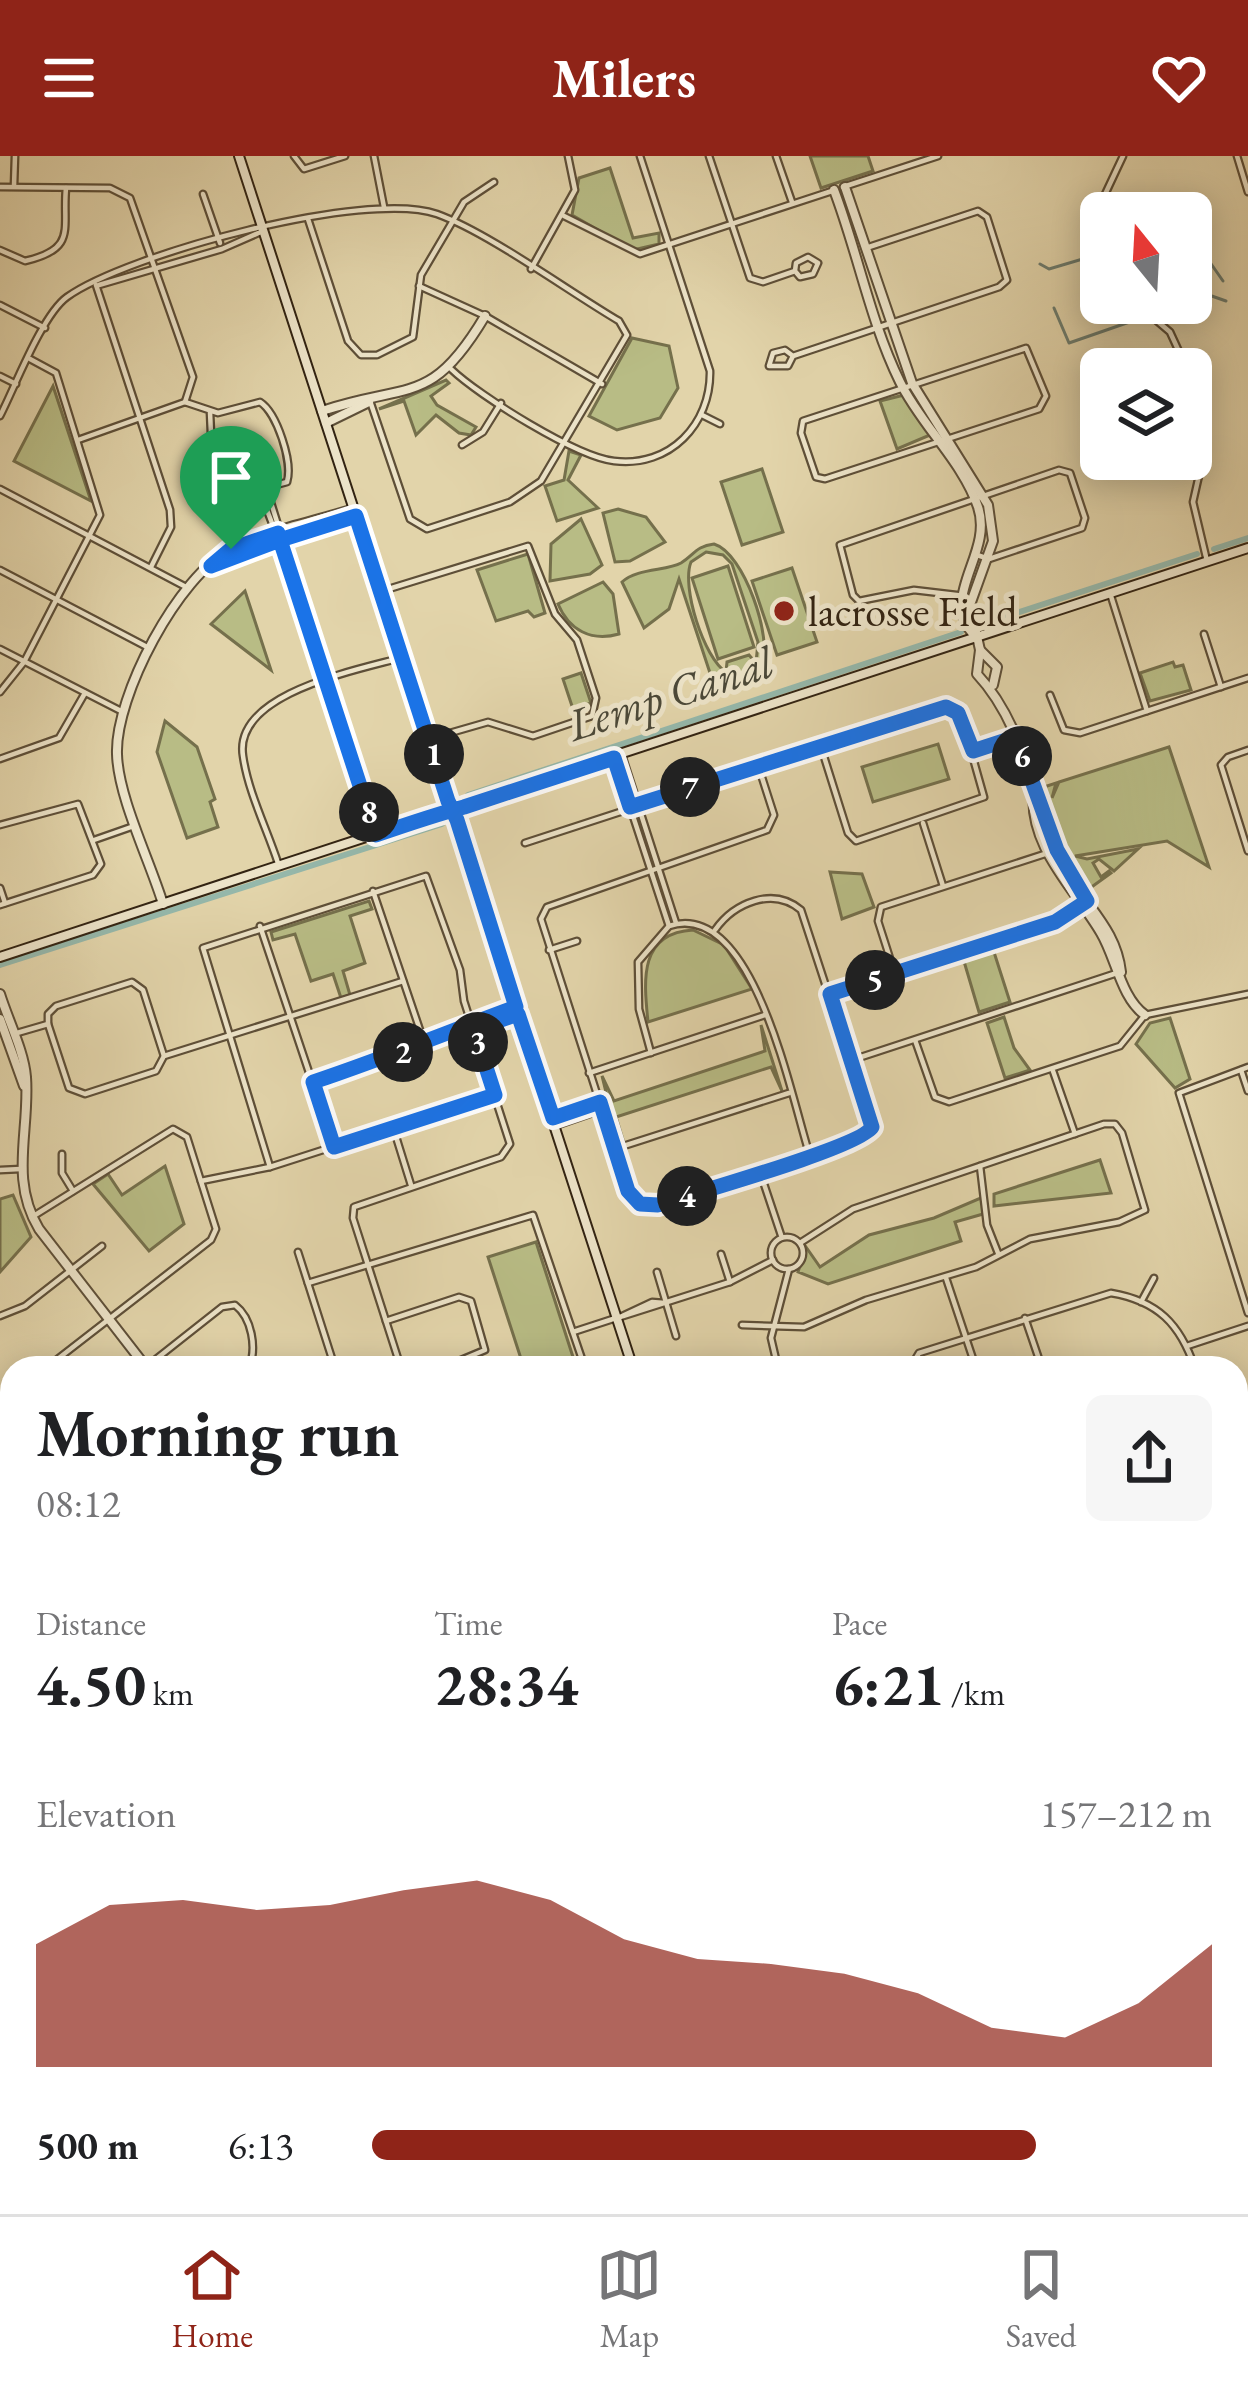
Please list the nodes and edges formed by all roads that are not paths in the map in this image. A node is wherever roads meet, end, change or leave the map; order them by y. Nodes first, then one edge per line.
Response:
1 (15, 156) edge
2 (239, 156) edge
3 (293, 156) edge
4 (345, 156) edge
5 (374, 156) edge
6 (568, 156) edge
7 (640, 156) edge
8 (709, 156) edge
9 (776, 156) edge
10 (902, 156) edge
11 (938, 156) edge
12 (1124, 156) edge
13 (1237, 156) edge
14 (906, 167) junction
15 (494, 182) dead end
16 (14, 187) junction
17 (0, 188) edge
18 (66, 188) junction
19 (839, 188) junction
20 (1106, 192) edge
21 (1248, 192) edge
22 (203, 194) dead end
23 (793, 204) junction
24 (384, 207) junction
25 (564, 216) junction
26 (308, 217) junction
27 (450, 221) junction
28 (733, 225) junction
29 (263, 231) junction
30 (219, 241) junction
31 (670, 245) junction
32 (867, 247) junction
33 (222, 249) junction
34 (0, 250) edge
35 (856, 250) junction
36 (154, 261) junction
37 (531, 269) junction
38 (157, 270) junction
39 (795, 271) dead end
40 (96, 285) junction
41 (418, 286) junction
42 (0, 305) edge
43 (485, 316) junction
44 (882, 326) junction
45 (45, 328) junction
46 (793, 356) dead end
47 (30, 359) junction
48 (451, 369) junction
49 (0, 376) edge
50 (16, 384) junction
51 (602, 384) junction
52 (907, 385) junction
53 (370, 401) junction
54 (185, 402) junction
55 (501, 403) junction
56 (322, 411) junction
57 (210, 412) junction
58 (702, 415) junction
59 (0, 416) edge
60 (140, 419) junction
61 (326, 423) junction
62 (720, 424) dead end
63 (78, 440) junction
64 (943, 441) junction
65 (568, 442) junction
66 (461, 446) dead end
67 (1199, 480) edge
68 (0, 490) edge
69 (264, 491) junction
70 (979, 496) junction
71 (355, 512) junction
72 (90, 535) junction
73 (279, 537) junction
74 (1248, 548) edge
75 (977, 555) junction
76 (989, 559) junction
77 (1207, 561) junction
78 (151, 567) junction
79 (0, 570) edge
80 (189, 588) junction
81 (382, 592) junction
82 (1110, 593) junction
83 (966, 596) junction
84 (56, 599) junction
85 (1204, 634) dead end
86 (976, 638) junction
87 (150, 648) junction
88 (0, 649) edge
89 (980, 650) junction
90 (404, 658) junction
91 (24, 662) junction
92 (1248, 678) edge
93 (326, 682) junction
94 (993, 686) junction
95 (1221, 687) junction
96 (0, 692) edge
97 (85, 693) junction
98 (1050, 695) dead end
99 (1147, 711) junction
100 (124, 713) junction
101 (1016, 737) junction
102 (429, 739) junction
103 (821, 747) junction
104 (1248, 750) edge
105 (973, 751) junction
106 (618, 757) junction
107 (0, 759) edge
108 (758, 765) junction
109 (634, 806) junction
110 (452, 810) junction
111 (922, 820) junction
112 (0, 825) edge
113 (137, 825) junction
114 (376, 835) junction
115 (94, 840) junction
116 (525, 843) dead end
117 (1248, 850) edge
118 (1053, 851) junction
119 (279, 867) junction
120 (654, 868) junction
121 (944, 886) junction
122 (0, 888) edge
123 (373, 890) junction
124 (3, 904) edge
125 (163, 904) junction
126 (1084, 904) junction
127 (672, 925) junction
128 (260, 926) junction
129 (715, 930) junction
130 (577, 941) dead end
131 (549, 950) junction
132 (0, 956) edge
133 (1120, 972) junction
134 (895, 974) junction
135 (404, 981) junction
136 (0, 994) edge
137 (830, 994) junction
138 (1248, 994) edge
139 (517, 1011) junction
140 (765, 1015) junction
141 (1145, 1016) junction
142 (291, 1018) junction
143 (0, 1019) edge
144 (48, 1024) junction
145 (472, 1024) junction
146 (9, 1036) junction
147 (228, 1039) junction
148 (914, 1040) junction
149 (425, 1045) junction
150 (651, 1053) junction
151 (164, 1056) junction
152 (852, 1060) junction
153 (1053, 1069) junction
154 (1245, 1069) edge
155 (589, 1073) junction
156 (313, 1082) junction
157 (1248, 1091) edge
158 (789, 1093) junction
159 (495, 1095) junction
160 (601, 1106) junction
161 (554, 1122) junction
162 (393, 1127) junction
163 (1075, 1133) junction
164 (334, 1147) junction
165 (614, 1149) junction
166 (62, 1154) dead end
167 (810, 1156) junction
168 (980, 1166) junction
169 (270, 1167) junction
170 (21, 1168) junction
171 (0, 1170) edge
172 (760, 1172) junction
173 (201, 1181) junction
174 (411, 1186) junction
175 (73, 1191) junction
176 (32, 1216) junction
177 (782, 1238) junction
178 (800, 1244) junction
179 (102, 1246) dead end
180 (298, 1252) dead end
181 (721, 1254) dead end
182 (999, 1255) junction
183 (773, 1260) junction
184 (368, 1264) junction
185 (788, 1269) junction
186 (70, 1271) junction
187 (657, 1272) dead end
188 (946, 1278) junction
189 (1154, 1279) dead end
190 (1248, 1281) edge
191 (730, 1282) junction
192 (308, 1283) junction
193 (1239, 1284) junction
194 (1141, 1301) junction
195 (665, 1303) junction
196 (1248, 1313) edge
197 (0, 1316) edge
198 (618, 1317) junction
199 (1025, 1318) junction
200 (109, 1320) junction
201 (386, 1321) junction
202 (742, 1324) dead end
203 (1248, 1326) edge
204 (773, 1328) junction
205 (573, 1332) junction
206 (676, 1336) dead end
207 (966, 1338) junction
208 (1187, 1346) junction
209 (62, 1356) edge
210 (137, 1356) edge
211 (159, 1356) edge
212 (251, 1356) edge
213 (331, 1356) edge
214 (397, 1356) edge
215 (471, 1356) edge
216 (581, 1356) edge
217 (629, 1356) edge
218 (774, 1356) edge
219 (928, 1356) edge
220 (972, 1356) edge
221 (1038, 1356) edge
222 (1191, 1356) edge

1 - 16 street
2 - 29 main road
3 - 4 street
5 - 24 street
6 - 25 street
7 - 31 street
8 - 28 street
9 - 23 street
10 - 14 street
11 - 14 street
12 - 20 street
13 - 21 street
14 - 19 street
15 - 27 street
16 - 17 street
16 - 18 street
18 - 34 street
18 - 36 street
19 - 23 street
19 - 32 main road
19 - 35 main road
22 - 30 street
23 - 28 street
24 - 26 street
24 - 27 street
25 - 31 street
25 - 37 street
26 - 29 street
26 - 41 street
27 - 37 street
27 - 41 street
28 - 31 street
28 - 39 street
29 - 30 street
29 - 33 street
29 - 56 main road
30 - 33 street
30 - 36 street
31 - 58 street
32 - 35 street
32 - 44 main road
32 - 44 street
33 - 38 street
35 - 44 main road
36 - 38 street
36 - 40 street
37 - 51 street
38 - 40 street
38 - 54 street
40 - 45 street
40 - 60 street
41 - 43 street
42 - 45 street
43 - 48 main road
43 - 51 street
44 - 46 street
44 - 52 main road
45 - 47 street
47 - 50 street
47 - 63 street
48 - 53 main road
48 - 55 street
49 - 50 street
50 - 59 street
51 - 65 street
52 - 64 main road
52 - 64 street
52 - 64 street
53 - 56 main road
53 - 61 main road
53 - 65 street
54 - 57 street
54 - 60 street
55 - 65 street
55 - 66 street
56 - 61 main road
57 - 69 street
57 - 69 street
58 - 62 street
58 - 65 street
60 - 63 street
60 - 78 street
61 - 71 main road
63 - 72 street
64 - 70 main road
67 - 77 street
68 - 72 street
69 - 73 street
70 - 75 main road
70 - 76 main road
70 - 76 street
70 - 83 street
71 - 73 main road
71 - 81 main road
72 - 78 street
72 - 84 street
73 - 80 main road
73 - 93 street
74 - 77 main road
75 - 76 street
75 - 83 main road
76 - 83 main road
77 - 82 main road
78 - 80 street
79 - 84 street
80 - 87 main road
81 - 90 main road
81 - 102 street
82 - 86 main road
82 - 99 street
83 - 86 main road
84 - 87 street
84 - 91 street
85 - 95 street
86 - 89 main road
86 - 106 main road
87 - 100 main road
88 - 91 street
89 - 94 main road
89 - 94 main road
90 - 93 street
90 - 102 main road
91 - 96 street
91 - 97 street
92 - 95 street
93 - 114 street
93 - 119 street
94 - 101 main road
95 - 99 street
97 - 100 street
97 - 107 street
98 - 99 street
100 - 113 main road
101 - 105 street
101 - 118 main road
102 - 110 main road
103 - 105 street
103 - 108 street
103 - 111 street
104 - 117 street
105 - 111 street
106 - 109 street
106 - 110 main road
108 - 109 street
108 - 120 street
109 - 116 street
109 - 120 street
110 - 114 main road
110 - 139 main road
111 - 121 street
112 - 115 street
113 - 115 street
113 - 125 main road
114 - 119 main road
115 - 124 street
118 - 121 street
118 - 126 main road
119 - 125 main road
120 - 127 street
120 - 131 street
121 - 134 street
122 - 124 street
123 - 128 street
123 - 135 street
123 - 145 street
125 - 132 main road
126 - 133 main road
126 - 134 street
127 - 129 street
127 - 150 street
128 - 142 street
128 - 147 street
129 - 137 street
129 - 140 street
130 - 131 street
131 - 155 street
133 - 141 main road
133 - 148 street
134 - 137 street
135 - 142 street
135 - 149 street
136 - 146 main road
137 - 152 street
138 - 141 street
139 - 145 street
139 - 161 main road
140 - 150 street
140 - 158 street
141 - 153 street
142 - 147 street
142 - 156 street
143 - 146 main road
144 - 146 street
144 - 151 street
144 - 151 street
145 - 149 street
145 - 159 street
146 - 170 main road
147 - 151 street
147 - 169 street
148 - 152 street
148 - 153 street
149 - 156 street
150 - 155 street
152 - 167 street
153 - 163 street
154 - 157 street
154 - 193 street
155 - 160 street
156 - 164 street
158 - 165 street
158 - 167 street
159 - 162 street
159 - 174 street
160 - 161 street
160 - 165 street
161 - 198 main road
162 - 164 street
162 - 174 street
163 - 168 street
163 - 182 street
164 - 169 street
165 - 172 street
166 - 175 street
167 - 172 street
168 - 178 street
168 - 182 street
169 - 173 street
170 - 171 street
170 - 176 main road
172 - 177 street
173 - 175 street
173 - 200 street
174 - 184 street
175 - 176 street
176 - 186 main road
177 - 178 street
177 - 183 street
178 - 185 street
179 - 186 street
180 - 192 street
181 - 191 street
182 - 188 street
183 - 185 street
183 - 191 street
184 - 192 street
184 - 201 street
184 - 205 street
185 - 204 street
186 - 197 street
186 - 200 main road
187 - 195 street
188 - 204 street
188 - 207 street
189 - 194 street
190 - 193 street
191 - 195 street
192 - 213 street
193 - 196 street
194 - 199 street
194 - 208 street
195 - 198 street
195 - 206 street
198 - 205 street
198 - 217 main road
199 - 207 street
199 - 221 street
200 - 209 street
200 - 210 main road
201 - 214 street
201 - 215 street
202 - 204 street
203 - 208 street
204 - 218 street
205 - 216 street
207 - 219 street
207 - 220 street
208 - 222 street
211 - 212 street

